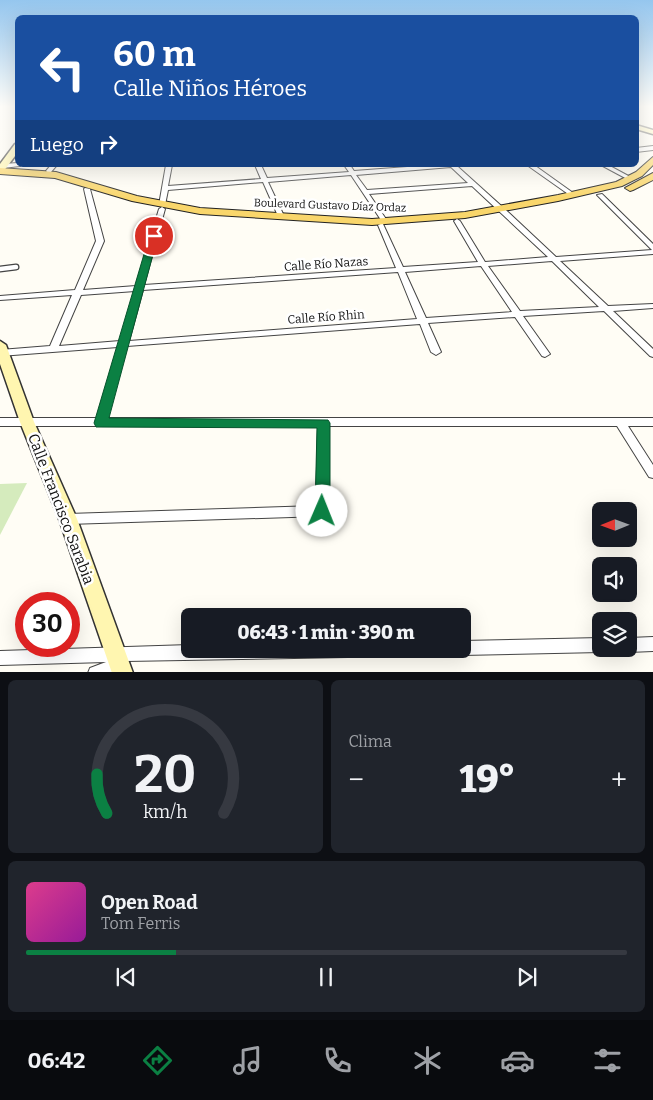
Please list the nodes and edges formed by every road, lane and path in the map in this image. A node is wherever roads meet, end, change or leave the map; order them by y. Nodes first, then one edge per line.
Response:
1 (653, 148) edge
2 (15, 150) edge
3 (639, 150) edge
4 (653, 160) edge
5 (15, 166) edge
6 (169, 167) edge
7 (259, 167) edge
8 (348, 167) edge
9 (427, 167) edge
10 (454, 167) edge
11 (533, 167) edge
12 (608, 167) edge
13 (53, 170) edge
14 (1, 171) edge
15 (352, 173) junction
16 (653, 176) edge
17 (631, 179) junction
18 (264, 180) junction
19 (474, 184) junction
20 (166, 188) junction
21 (87, 189) junction
22 (365, 192) junction
23 (573, 195) junction
24 (600, 195) junction
25 (162, 207) junction
26 (503, 211) junction
27 (281, 216) junction
28 (456, 222) junction
29 (383, 223) junction
30 (653, 248) edge
31 (653, 252) edge
32 (554, 259) junction
33 (482, 263) junction
34 (16, 267) dead end
35 (0, 269) edge
36 (399, 270) junction
37 (139, 287) junction
38 (80, 291) junction
39 (0, 298) edge
40 (653, 306) edge
41 (605, 310) junction
42 (517, 314) junction
43 (424, 323) junction
44 (122, 345) junction
45 (53, 349) junction
46 (1, 350) edge
47 (436, 352) dead end
48 (545, 354) dead end
49 (653, 354) edge
50 (0, 422) edge
51 (27, 422) junction
52 (620, 422) junction
53 (653, 422) edge
54 (101, 423) junction
55 (323, 423) junction
56 (653, 474) edge
57 (68, 519) junction
58 (653, 644) edge
59 (592, 645) edge
60 (637, 645) edge
61 (471, 648) edge
62 (0, 658) edge
63 (220, 658) edge
64 (120, 663) edge
65 (95, 672) edge

1 - 3 street
2 - 14 street
4 - 17 main road, Boulevard Gustavo Díaz Ordaz
5 - 14 street
6 - 20 street
7 - 18 street
8 - 15 street
9 - 15 street
10 - 19 street
11 - 23 street
12 - 17 street
13 - 14 main road, Boulevard Gustavo Díaz Ordaz
13 - 25 main road, Boulevard Gustavo Díaz Ordaz
14 - 21 main road, Boulevard Gustavo Díaz Ordaz
15 - 18 street
15 - 22 street
16 - 24 main road, Boulevard Gustavo Díaz Ordaz
17 - 23 main road, Boulevard Gustavo Díaz Ordaz
18 - 20 street
18 - 27 street
19 - 22 street
19 - 26 street
20 - 25 street
21 - 25 main road, Boulevard Gustavo Díaz Ordaz
21 - 38 street
22 - 29 street
23 - 26 main road, Boulevard Gustavo Díaz Ordaz
24 - 26 main road, Boulevard Gustavo Díaz Ordaz
24 - 30 street
25 - 27 main road, Boulevard Gustavo Díaz Ordaz
25 - 29 main road, Boulevard Gustavo Díaz Ordaz
25 - 37 street
26 - 28 main road, Boulevard Gustavo Díaz Ordaz
26 - 29 main road, Boulevard Gustavo Díaz Ordaz
26 - 32 street
27 - 29 main road, Boulevard Gustavo Díaz Ordaz
28 - 29 main road, Boulevard Gustavo Díaz Ordaz
28 - 33 street
29 - 36 street
31 - 32 street, Calle Río Nazas
32 - 33 street, Calle Río Nazas
32 - 41 street
33 - 36 street, Calle Río Nazas
33 - 42 street
34 - 35 lane
36 - 37 street, Calle Río Nazas
36 - 43 street
37 - 38 street, Calle Río Nazas
37 - 44 street
38 - 39 street, Calle Río Nazas
38 - 45 street
40 - 41 street, Calle Río Rhin
41 - 42 street, Calle Río Rhin
41 - 49 street
42 - 43 street, Calle Río Rhin
42 - 48 street
43 - 44 street, Calle Río Rhin
43 - 47 street
44 - 45 street, Calle Río Rhin
44 - 54 street
45 - 46 street, Calle Río Rhin
46 - 51 street, Calle Francisco Sarabia
50 - 51 street
51 - 54 street
51 - 57 street, Calle Francisco Sarabia
52 - 53 street
52 - 55 street
52 - 56 street
54 - 55 street
55 - 57 street
57 - 64 street, Calle Francisco Sarabia
58 - 60 street
59 - 61 street
62 - 64 street
63 - 64 street
64 - 65 street

